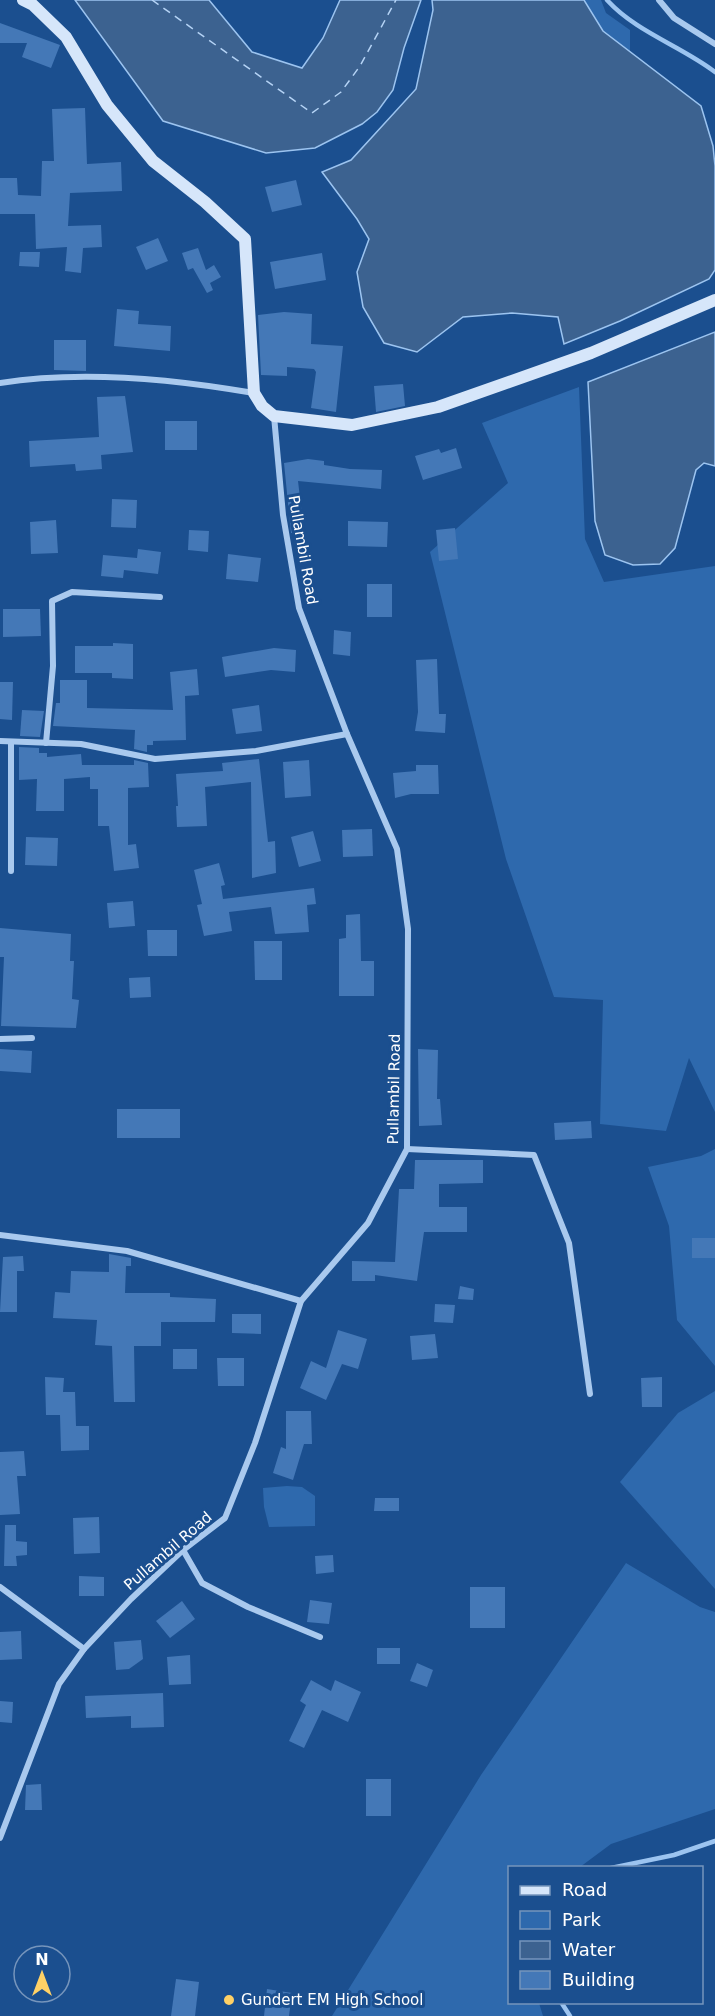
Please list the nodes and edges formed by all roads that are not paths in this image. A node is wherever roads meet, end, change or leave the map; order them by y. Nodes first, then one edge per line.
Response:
1 (23, 0) edge
2 (659, 0) edge
3 (715, 44) edge
4 (715, 300) edge
5 (0, 383) edge
6 (254, 393) junction
7 (274, 416) junction
8 (160, 597) dead end
9 (347, 734) junction
10 (0, 741) edge
11 (11, 742) junction
12 (46, 743) junction
13 (11, 871) dead end
14 (32, 1038) dead end
15 (0, 1039) edge
16 (407, 1149) junction
17 (0, 1235) edge
18 (301, 1301) junction
19 (590, 1394) dead end
20 (183, 1550) junction
21 (0, 1587) edge
22 (320, 1637) dead end
23 (84, 1649) junction
24 (0, 1838) edge

1 - 6 street
2 - 3 street
4 - 7 street
5 - 6 street
6 - 7 street
7 - 9 street, Pullambil Road
8 - 12 street
9 - 12 street
9 - 16 street, Pullambil Road
10 - 11 street
11 - 12 street
11 - 13 street
14 - 15 street
16 - 18 street, Pullambil Road
16 - 19 street
17 - 18 street
18 - 20 street, Pullambil Road
20 - 22 street
20 - 23 street, Pullambil Road
21 - 23 street
23 - 24 street, Pullambil Road

